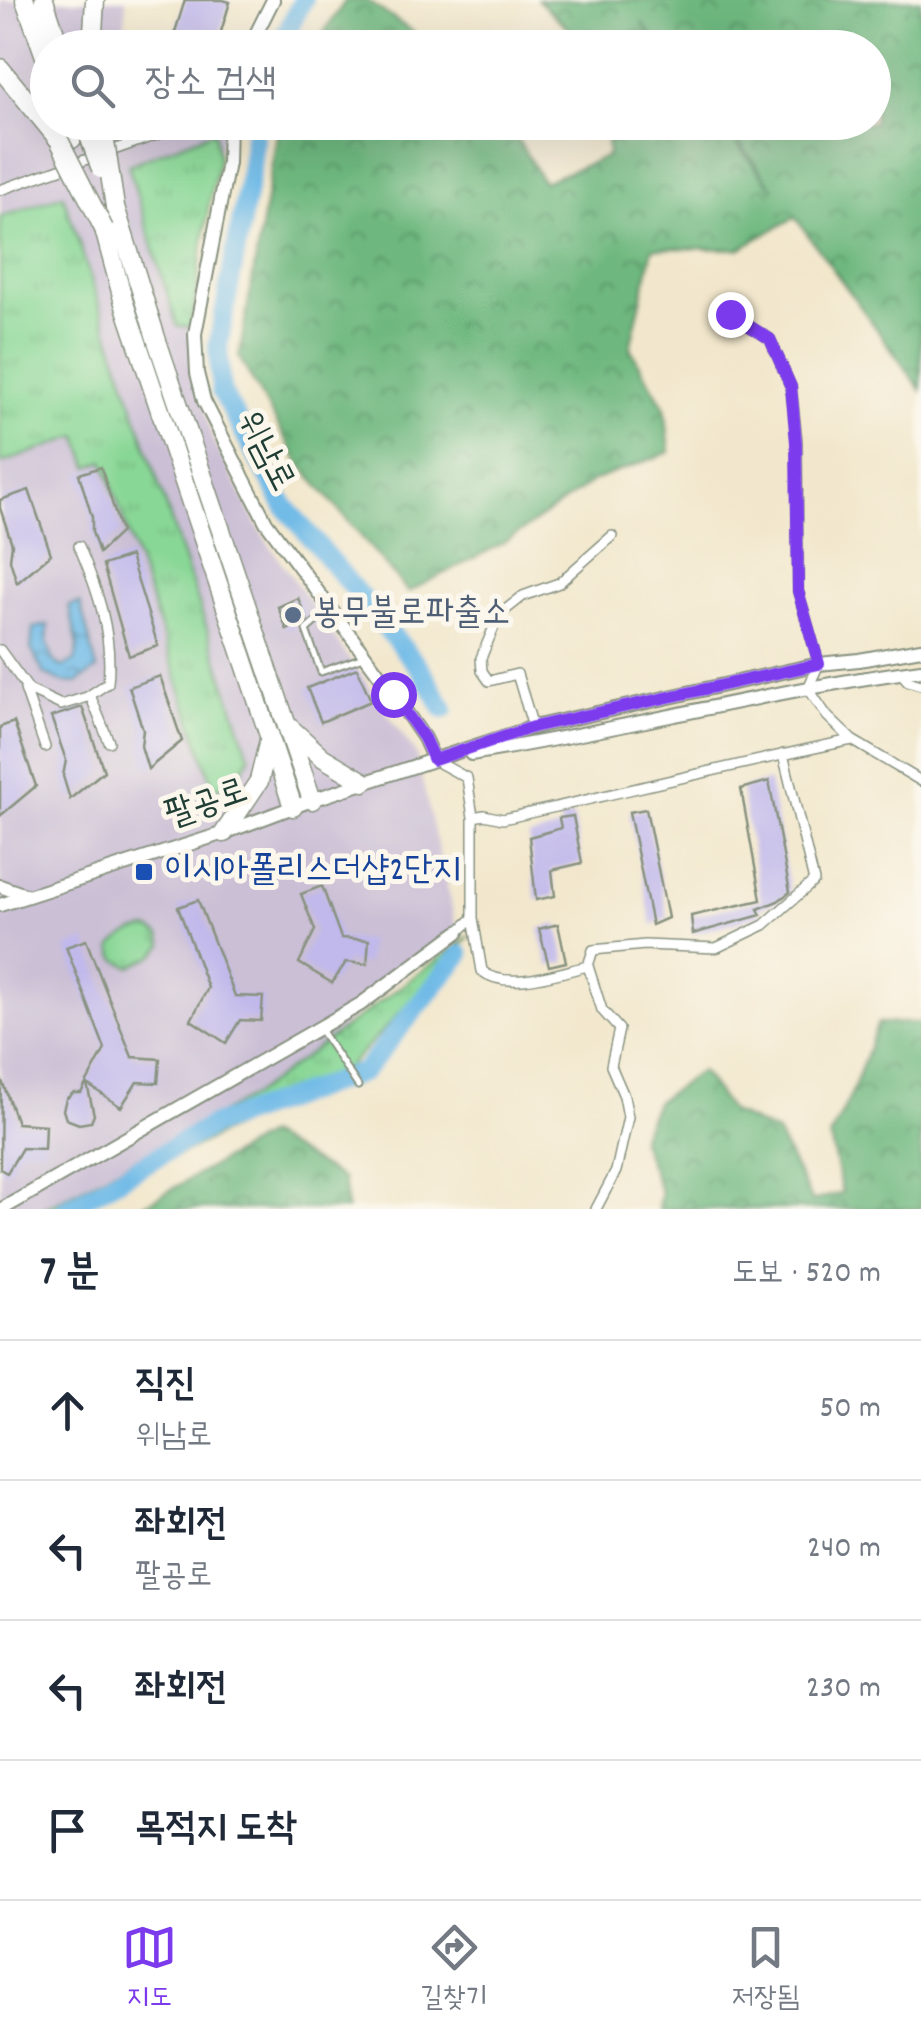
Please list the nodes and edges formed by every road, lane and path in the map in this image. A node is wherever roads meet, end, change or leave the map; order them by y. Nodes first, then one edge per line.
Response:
1 (26, 0) edge
2 (44, 0) edge
3 (98, 0) edge
4 (273, 0) edge
5 (36, 30) edge
6 (54, 30) edge
7 (92, 30) edge
8 (258, 30) edge
9 (0, 68) edge
10 (30, 92) edge
11 (82, 140) edge
12 (84, 140) edge
13 (142, 140) edge
14 (229, 140) edge
15 (0, 190) edge
16 (730, 314) dead end
17 (612, 536) dead end
18 (79, 546) dead end
19 (330, 609) junction
20 (921, 649) edge
21 (0, 650) edge
22 (366, 656) junction
23 (819, 664) junction
24 (921, 670) edge
25 (900, 672) junction
26 (22, 682) junction
27 (921, 685) edge
28 (808, 688) junction
29 (90, 694) junction
30 (286, 724) junction
31 (533, 727) junction
32 (270, 735) junction
33 (852, 740) junction
34 (109, 742) dead end
35 (46, 747) dead end
36 (783, 754) junction
37 (434, 760) junction
38 (921, 781) edge
39 (364, 782) junction
40 (312, 800) junction
41 (293, 807) junction
42 (473, 817) junction
43 (224, 833) junction
44 (0, 886) edge
45 (28, 896) junction
46 (0, 905) edge
47 (473, 918) junction
48 (458, 932) joint
49 (588, 966) junction
50 (319, 1029) junction
51 (358, 1086) dead end
52 (2, 1209) edge
53 (596, 1209) edge

1 - 5 highway
2 - 6 highway
3 - 7 highway
4 - 8 main road
9 - 10 highway
11 - 32 highway, bridge
12 - 30 highway, bridge
13 - 15 street
14 - 19 main road, 위남로
16 - 23 street
17 - 31 street
18 - 29 street
19 - 22 main road, 위남로
19 - 22 lane
20 - 23 main road, 팔공로
21 - 26 street
22 - 37 main road, 위남로
23 - 28 street
23 - 31 main road, 팔공로
24 - 25 main road, 팔공로
25 - 27 street
25 - 28 main road, 팔공로
26 - 29 street
26 - 35 street
28 - 33 street
28 - 37 main road, 팔공로
29 - 34 street
30 - 39 highway
30 - 40 highway
31 - 37 main road, 팔공로
32 - 41 highway
32 - 43 highway
33 - 36 street
33 - 38 street
36 - 42 street
36 - 49 street
37 - 39 main road, 팔공로
37 - 42 street
39 - 40 main road, 팔공로
40 - 41 main road, 팔공로
41 - 43 main road, 팔공로
42 - 47 street
43 - 45 main road, 팔공로
44 - 45 main road
45 - 46 main road, 팔공로
47 - 48 street
47 - 49 street
48 - 50 main road
49 - 53 street
50 - 51 lane
50 - 52 main road

